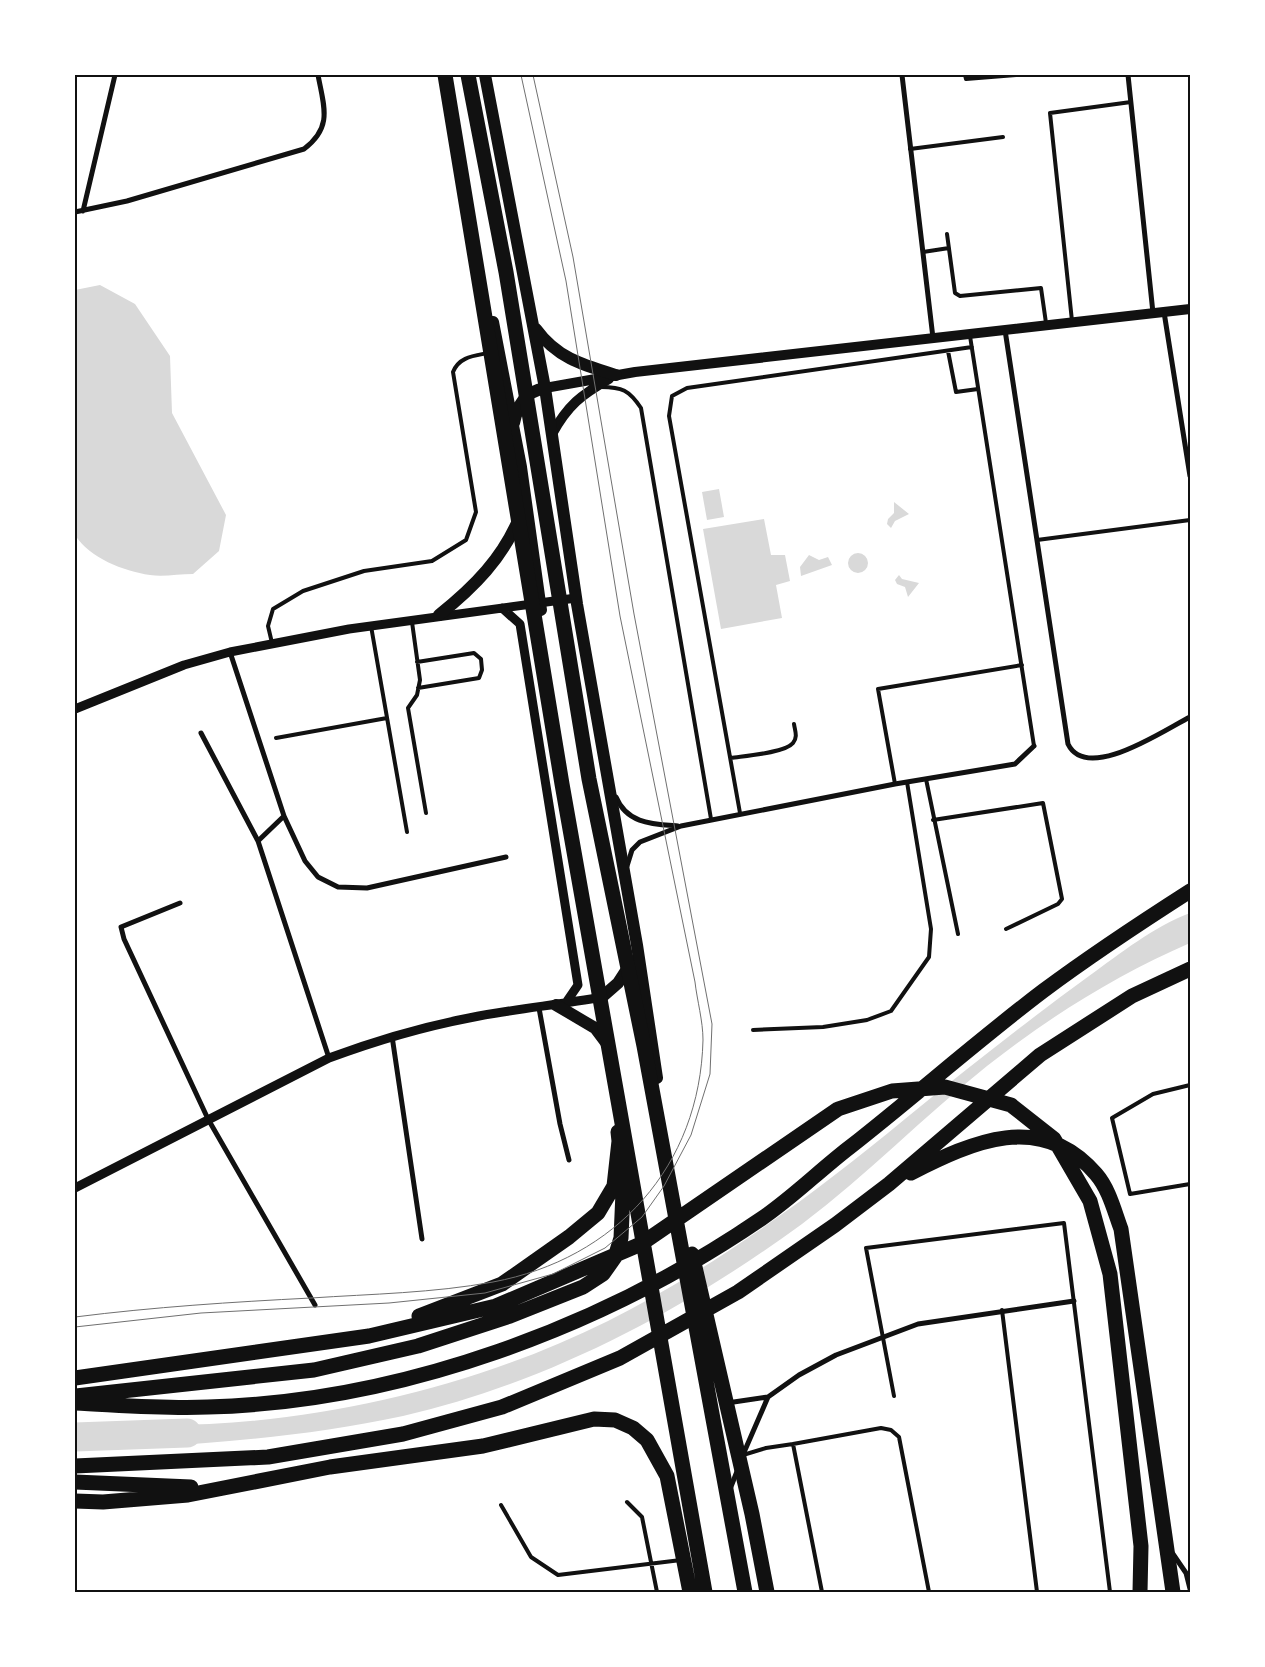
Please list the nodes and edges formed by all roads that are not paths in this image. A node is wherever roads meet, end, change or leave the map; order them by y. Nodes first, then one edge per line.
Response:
1 (115, 75) edge
2 (318, 75) edge
3 (441, 75) edge
4 (445, 75) edge
5 (468, 75) edge
6 (484, 75) edge
7 (902, 75) edge
8 (965, 75) edge
9 (1016, 75) edge
10 (1128, 75) edge
11 (1131, 102) junction
12 (1003, 136) dead end
13 (910, 149) junction
14 (83, 211) junction
15 (75, 212) edge
16 (947, 234) dead end
17 (949, 248) junction
18 (923, 252) junction
19 (1190, 309) edge
20 (1158, 312) junction
21 (1072, 322) junction
22 (534, 324) junction
23 (1047, 325) junction
24 (1005, 330) junction
25 (970, 334) junction
26 (933, 339) junction
27 (972, 347) junction
28 (499, 351) junction
29 (948, 351) junction
30 (616, 375) junction
31 (595, 387) junction
32 (545, 388) junction
33 (978, 389) junction
34 (513, 428) junction
35 (552, 434) junction
36 (1190, 476) edge
37 (526, 498) junction
38 (1190, 520) edge
39 (1037, 540) junction
40 (576, 598) junction
41 (539, 603) junction
42 (502, 608) junction
43 (439, 615) junction
44 (412, 620) junction
45 (371, 626) junction
46 (272, 643) junction
47 (230, 652) junction
48 (417, 662) junction
49 (1022, 665) junction
50 (418, 688) junction
51 (75, 709) edge
52 (1190, 716) edge
53 (387, 718) junction
54 (794, 724) dead end
55 (201, 733) dead end
56 (276, 738) dead end
57 (1034, 746) joint
58 (731, 758) junction
59 (606, 776) junction
60 (926, 779) junction
61 (907, 782) junction
62 (562, 784) junction
63 (895, 784) junction
64 (426, 813) dead end
65 (740, 814) junction
66 (284, 816) junction
67 (711, 819) junction
68 (933, 820) junction
69 (681, 826) junction
70 (407, 832) dead end
71 (258, 841) junction
72 (506, 857) dead end
73 (625, 879) junction
74 (1190, 891) edge
75 (180, 903) dead end
76 (1006, 929) dead end
77 (958, 934) dead end
78 (637, 945) junction
79 (1190, 970) edge
80 (602, 997) junction
81 (560, 1005) junction
82 (540, 1008) junction
83 (753, 1030) dead end
84 (392, 1036) junction
85 (644, 1046) junction
86 (612, 1056) junction
87 (329, 1058) junction
88 (1190, 1085) edge
89 (208, 1119) junction
90 (625, 1157) junction
91 (569, 1160) dead end
92 (889, 1184) junction
93 (1190, 1184) edge
94 (75, 1188) edge
95 (422, 1240) dead end
96 (1074, 1301) junction
97 (315, 1305) dead end
98 (1002, 1310) junction
99 (369, 1336) junction
100 (882, 1338) junction
101 (75, 1378) edge
102 (75, 1396) edge
103 (894, 1396) dead end
104 (768, 1397) junction
105 (706, 1401) junction
106 (75, 1403) edge
107 (793, 1444) junction
108 (742, 1456) junction
109 (75, 1466) edge
110 (75, 1482) edge
111 (75, 1501) edge
112 (627, 1502) dead end
113 (501, 1504) dead end
114 (725, 1505) junction
115 (689, 1528) junction
116 (1166, 1545) junction
117 (686, 1560) dead end
118 (653, 1564) junction
119 (1190, 1589) edge
120 (657, 1592) edge
121 (690, 1592) edge
122 (700, 1592) edge
123 (705, 1592) edge
124 (743, 1592) edge
125 (767, 1592) edge
126 (822, 1592) edge
127 (929, 1592) edge
128 (1037, 1592) edge
129 (1110, 1592) edge
130 (1140, 1592) edge
131 (1173, 1592) edge

1 - 14 street
2 - 14 street
3 - 28 main road
4 - 62 highway
5 - 85 highway
6 - 22 main road
7 - 13 street
8 - 9 lane
10 - 11 street
11 - 20 street
11 - 21 lane
12 - 13 lane
13 - 18 street
14 - 15 street
16 - 17 lane
17 - 18 lane
17 - 23 lane
18 - 26 street
19 - 20 main road
20 - 21 main road
20 - 36 street
21 - 23 main road
22 - 30 main road
22 - 32 main road
23 - 24 main road
24 - 25 main road
24 - 39 street
25 - 26 main road
25 - 27 lane
26 - 30 main road
27 - 29 lane
27 - 33 lane
28 - 34 main road
28 - 46 lane
29 - 33 lane
29 - 58 lane
30 - 31 main road
30 - 32 main road
31 - 35 main road
31 - 67 lane
32 - 34 main road
32 - 35 main road
33 - 49 lane
34 - 37 main road
35 - 40 main road
37 - 41 main road
37 - 43 main road
38 - 39 lane
39 - 52 street
40 - 41 street
40 - 59 main road
41 - 42 street
41 - 80 main road
42 - 43 street
42 - 81 street
43 - 44 street
44 - 45 street
44 - 48 lane
45 - 46 street
45 - 53 lane
46 - 47 street
47 - 51 street
47 - 66 street
48 - 50 lane
48 - 50 lane
49 - 57 lane
49 - 63 lane
50 - 64 lane
53 - 56 lane
53 - 70 lane
54 - 58 lane
55 - 71 street
57 - 60 street
58 - 65 lane
59 - 69 street
59 - 73 main road
60 - 61 street
60 - 68 lane
61 - 63 street
61 - 83 lane
62 - 99 highway
62 - 123 highway
63 - 65 street
65 - 67 street
66 - 71 street
66 - 72 street
67 - 69 street
68 - 76 lane
68 - 77 lane
69 - 73 street
71 - 87 street
73 - 78 main road
74 - 106 highway
75 - 89 street
78 - 80 main road
78 - 105 main road
79 - 92 highway
80 - 81 street
80 - 86 main road
81 - 82 street
81 - 86 main road
82 - 84 street
82 - 91 street
84 - 87 street
84 - 95 street
85 - 124 highway
85 - 125 highway
86 - 90 main road
87 - 89 street
88 - 93 lane
89 - 94 street
89 - 97 street
90 - 102 highway
90 - 115 main road
92 - 109 highway
92 - 116 highway
96 - 98 street
96 - 100 lane
96 - 129 lane
98 - 100 street
98 - 128 lane
99 - 101 highway
99 - 130 highway
100 - 103 lane
100 - 104 street
104 - 105 street
104 - 108 street
105 - 114 main road
107 - 108 lane
107 - 126 lane
107 - 127 lane
108 - 114 street
110 - 115 highway
111 - 121 highway
112 - 118 lane
113 - 118 lane
114 - 124 main road
115 - 122 main road
116 - 119 street
116 - 131 highway
117 - 118 lane
118 - 120 lane

